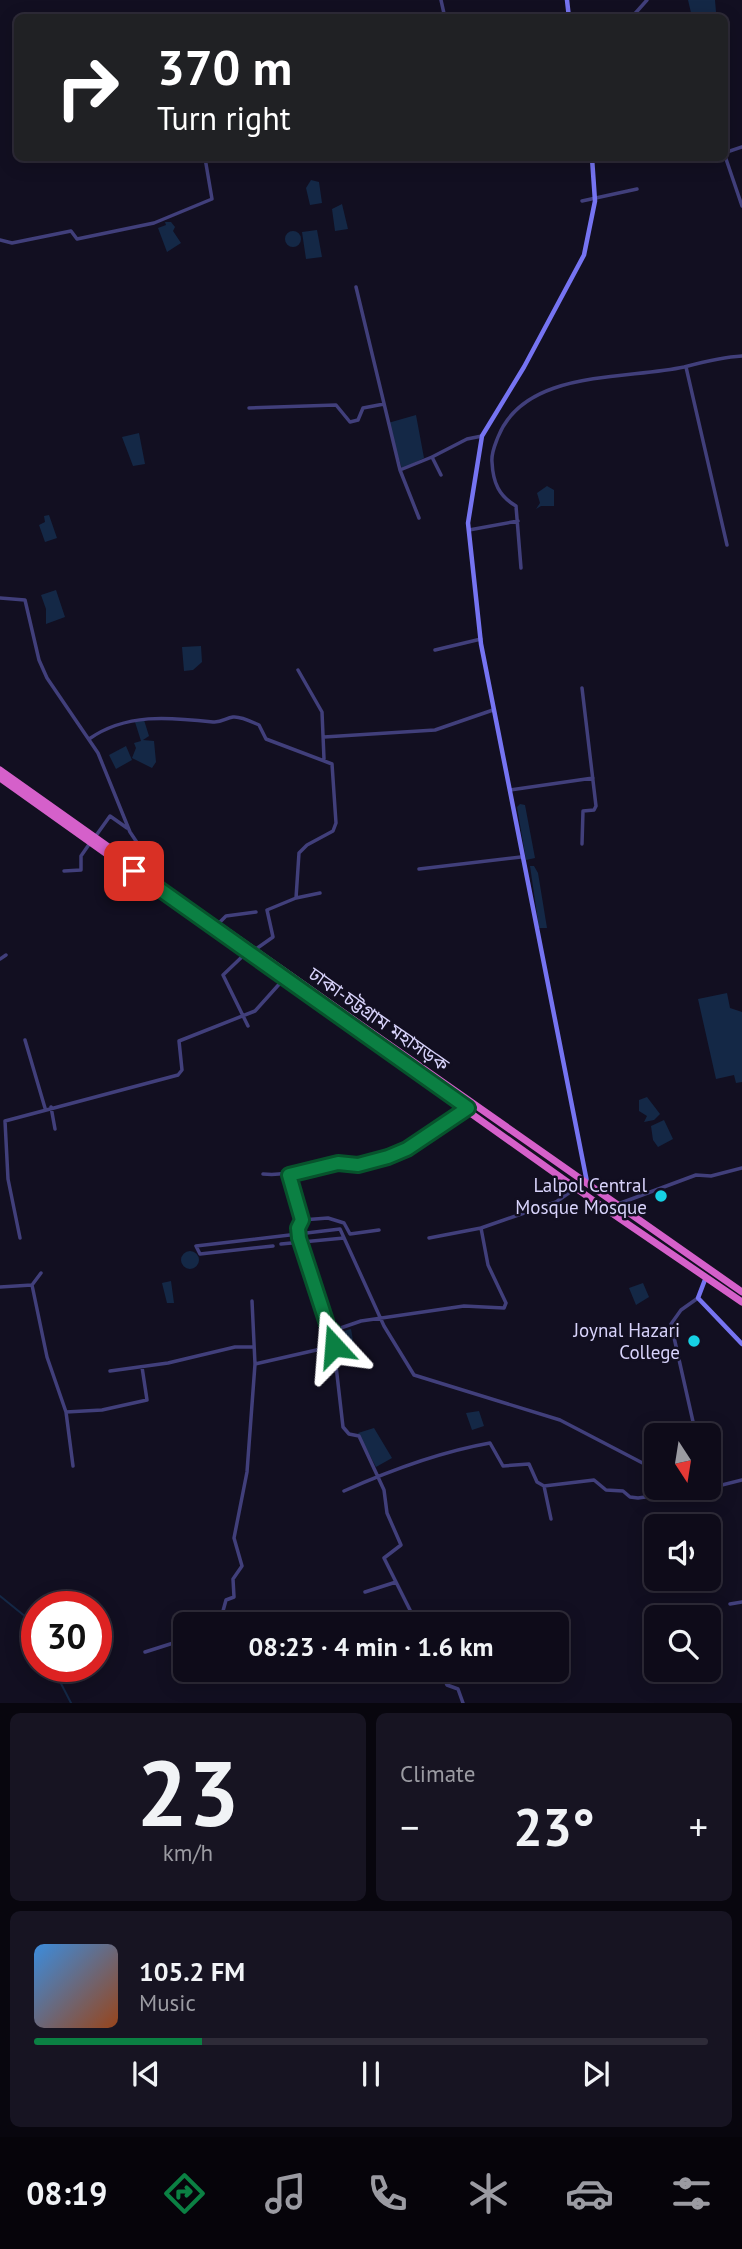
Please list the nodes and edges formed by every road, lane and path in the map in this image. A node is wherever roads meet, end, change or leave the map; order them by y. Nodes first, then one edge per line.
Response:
1 (647, 0) edge
2 (635, 14) edge
3 (206, 161) edge
4 (592, 161) edge
5 (727, 161) edge
6 (637, 189) dead end
7 (582, 201) dead end
8 (595, 201) junction
9 (742, 206) edge
10 (0, 240) edge
11 (356, 286) dead end
12 (742, 356) edge
13 (686, 366) junction
14 (384, 404) junction
15 (249, 408) dead end
16 (482, 436) junction
17 (432, 457) junction
18 (400, 470) junction
19 (441, 475) dead end
20 (419, 519) dead end
21 (518, 521) junction
22 (469, 530) junction
23 (727, 545) dead end
24 (521, 568) dead end
25 (0, 598) edge
26 (481, 639) junction
27 (435, 650) dead end
28 (299, 670) dead end
29 (582, 688) dead end
30 (493, 710) junction
31 (324, 737) junction
32 (89, 739) junction
33 (324, 759) junction
34 (0, 770) edge
35 (0, 778) edge
36 (593, 778) junction
37 (510, 790) junction
38 (129, 829) junction
39 (93, 839) junction
40 (582, 844) dead end
41 (521, 857) junction
42 (419, 869) dead end
43 (64, 871) dead end
44 (156, 882) junction
45 (320, 892) dead end
46 (296, 898) junction
47 (256, 912) dead end
48 (217, 925) junction
49 (250, 951) junction
50 (6, 955) dead end
51 (0, 959) edge
52 (283, 979) junction
53 (244, 1017) junction
54 (349, 1021) junction
55 (248, 1026) dead end
56 (357, 1027) junction
57 (25, 1040) dead end
58 (51, 1107) junction
59 (45, 1108) junction
60 (468, 1108) junction
61 (55, 1129) dead end
62 (552, 1164) junction
63 (742, 1168) edge
64 (584, 1171) junction
65 (263, 1174) dead end
66 (289, 1175) junction
67 (578, 1176) junction
68 (587, 1182) junction
69 (573, 1190) junction
70 (618, 1204) junction
71 (302, 1220) junction
72 (481, 1228) junction
73 (379, 1230) dead end
74 (643, 1230) junction
75 (299, 1234) junction
76 (20, 1238) dead end
77 (344, 1238) junction
78 (429, 1238) dead end
79 (300, 1241) junction
80 (281, 1244) dead end
81 (273, 1245) dead end
82 (691, 1262) junction
83 (41, 1273) dead end
84 (706, 1277) junction
85 (33, 1285) junction
86 (0, 1287) edge
87 (742, 1293) edge
88 (698, 1298) junction
89 (252, 1301) dead end
90 (742, 1302) edge
91 (382, 1318) junction
92 (333, 1331) junction
93 (742, 1344) edge
94 (334, 1346) junction
95 (253, 1347) junction
96 (255, 1364) junction
97 (142, 1367) junction
98 (110, 1371) dead end
99 (66, 1412) junction
100 (693, 1423) edge
101 (644, 1464) edge
102 (72, 1466) dead end
103 (377, 1476) junction
104 (742, 1479) edge
105 (721, 1483) edge
106 (544, 1486) junction
107 (344, 1491) dead end
108 (644, 1496) edge
109 (551, 1519) dead end
110 (396, 1582) junction
111 (365, 1592) dead end
112 (742, 1602) edge
113 (730, 1604) dead end
114 (221, 1612) edge
115 (411, 1612) edge
116 (173, 1643) edge
117 (145, 1652) dead end
118 (446, 1682) edge
119 (463, 1703) edge

1 - 2 street
3 - 10 street
4 - 8 main road
5 - 9 street
6 - 8 street
7 - 8 street
8 - 16 main road
11 - 14 street
12 - 13 street
13 - 21 street
13 - 23 street
14 - 15 street
14 - 18 street
16 - 17 street
16 - 22 main road
17 - 18 street
17 - 19 street
18 - 20 street
21 - 22 street
21 - 24 street
22 - 26 main road
25 - 32 street
26 - 27 street
26 - 30 main road
28 - 31 street
29 - 36 street
30 - 31 street
30 - 37 main road
31 - 33 street
32 - 33 street
32 - 38 street
33 - 46 street
34 - 39 highway, ঢাকা-চট্টগ্রাম মহাসড়ক
35 - 39 highway, ঢাকা-চট্টগ্রাম মহাসড়ক
36 - 37 street
36 - 40 street
37 - 41 main road
38 - 39 street
38 - 44 street
39 - 43 street
39 - 44 highway, ঢাকা-চট্টগ্রাম মহাসড়ক
39 - 49 highway, ঢাকা-চট্টগ্রাম মহাসড়ক
41 - 42 street
41 - 64 main road
44 - 48 highway, ঢাকা-চট্টগ্রাম মহাসড়ক
45 - 46 street
46 - 49 street
47 - 48 street
48 - 49 highway, ঢাকা-চট্টগ্রাম মহাসড়ক
49 - 52 highway, ঢাকা-চট্টগ্রাম মহাসড়ক
49 - 53 street
49 - 54 highway, ঢাকা-চট্টগ্রাম মহাসড়ক
50 - 51 street
52 - 53 street
52 - 54 highway, ঢাকা-চট্টগ্রাম মহাসড়ক
53 - 55 street
53 - 58 street
54 - 56 highway, ঢাকা-চট্টগ্রাম মহাসড়ক
56 - 60 highway, ঢাকা-চট্টগ্রাম মহাসড়ক
56 - 62 highway, ঢাকা-চট্টগ্রাম মহাসড়ক
57 - 59 street
58 - 59 street
58 - 61 street
59 - 76 street
60 - 62 highway, ঢাকা-চট্টগ্রাম মহাসড়ক
60 - 66 street
62 - 67 main road
62 - 69 main road
62 - 74 highway, ঢাকা-চট্টগ্রাম মহাসড়ক
63 - 70 street
64 - 67 main road
64 - 68 main road
65 - 66 street
66 - 71 street
67 - 68 main road
68 - 70 main road
69 - 72 street
69 - 74 main road
70 - 74 main road
71 - 73 street
71 - 75 street
72 - 78 street
72 - 91 street
74 - 82 highway, ঢাকা-চট্টগ্রাম মহাসড়ক
75 - 77 street
75 - 79 street
75 - 81 street
77 - 79 street
77 - 91 street
79 - 80 street
79 - 92 street
82 - 84 highway, ঢাকা-চট্টগ্রাম মহাসড়ক
82 - 87 highway, ঢাকা-চট্টগ্রাম মহাসড়ক
83 - 85 street
84 - 88 main road
84 - 90 highway, ঢাকা-চট্টগ্রাম মহাসড়ক
85 - 86 street
85 - 99 street
88 - 93 main road
88 - 100 street
89 - 95 street
91 - 92 street
91 - 101 street
92 - 94 street
94 - 96 street
94 - 103 street
95 - 96 street
95 - 97 street
96 - 114 street
97 - 98 street
97 - 99 street
99 - 102 street
103 - 106 street
103 - 107 street
103 - 110 street
104 - 105 street
106 - 108 street
106 - 109 street
110 - 111 street
110 - 115 street
112 - 113 street
116 - 117 street
118 - 119 street

